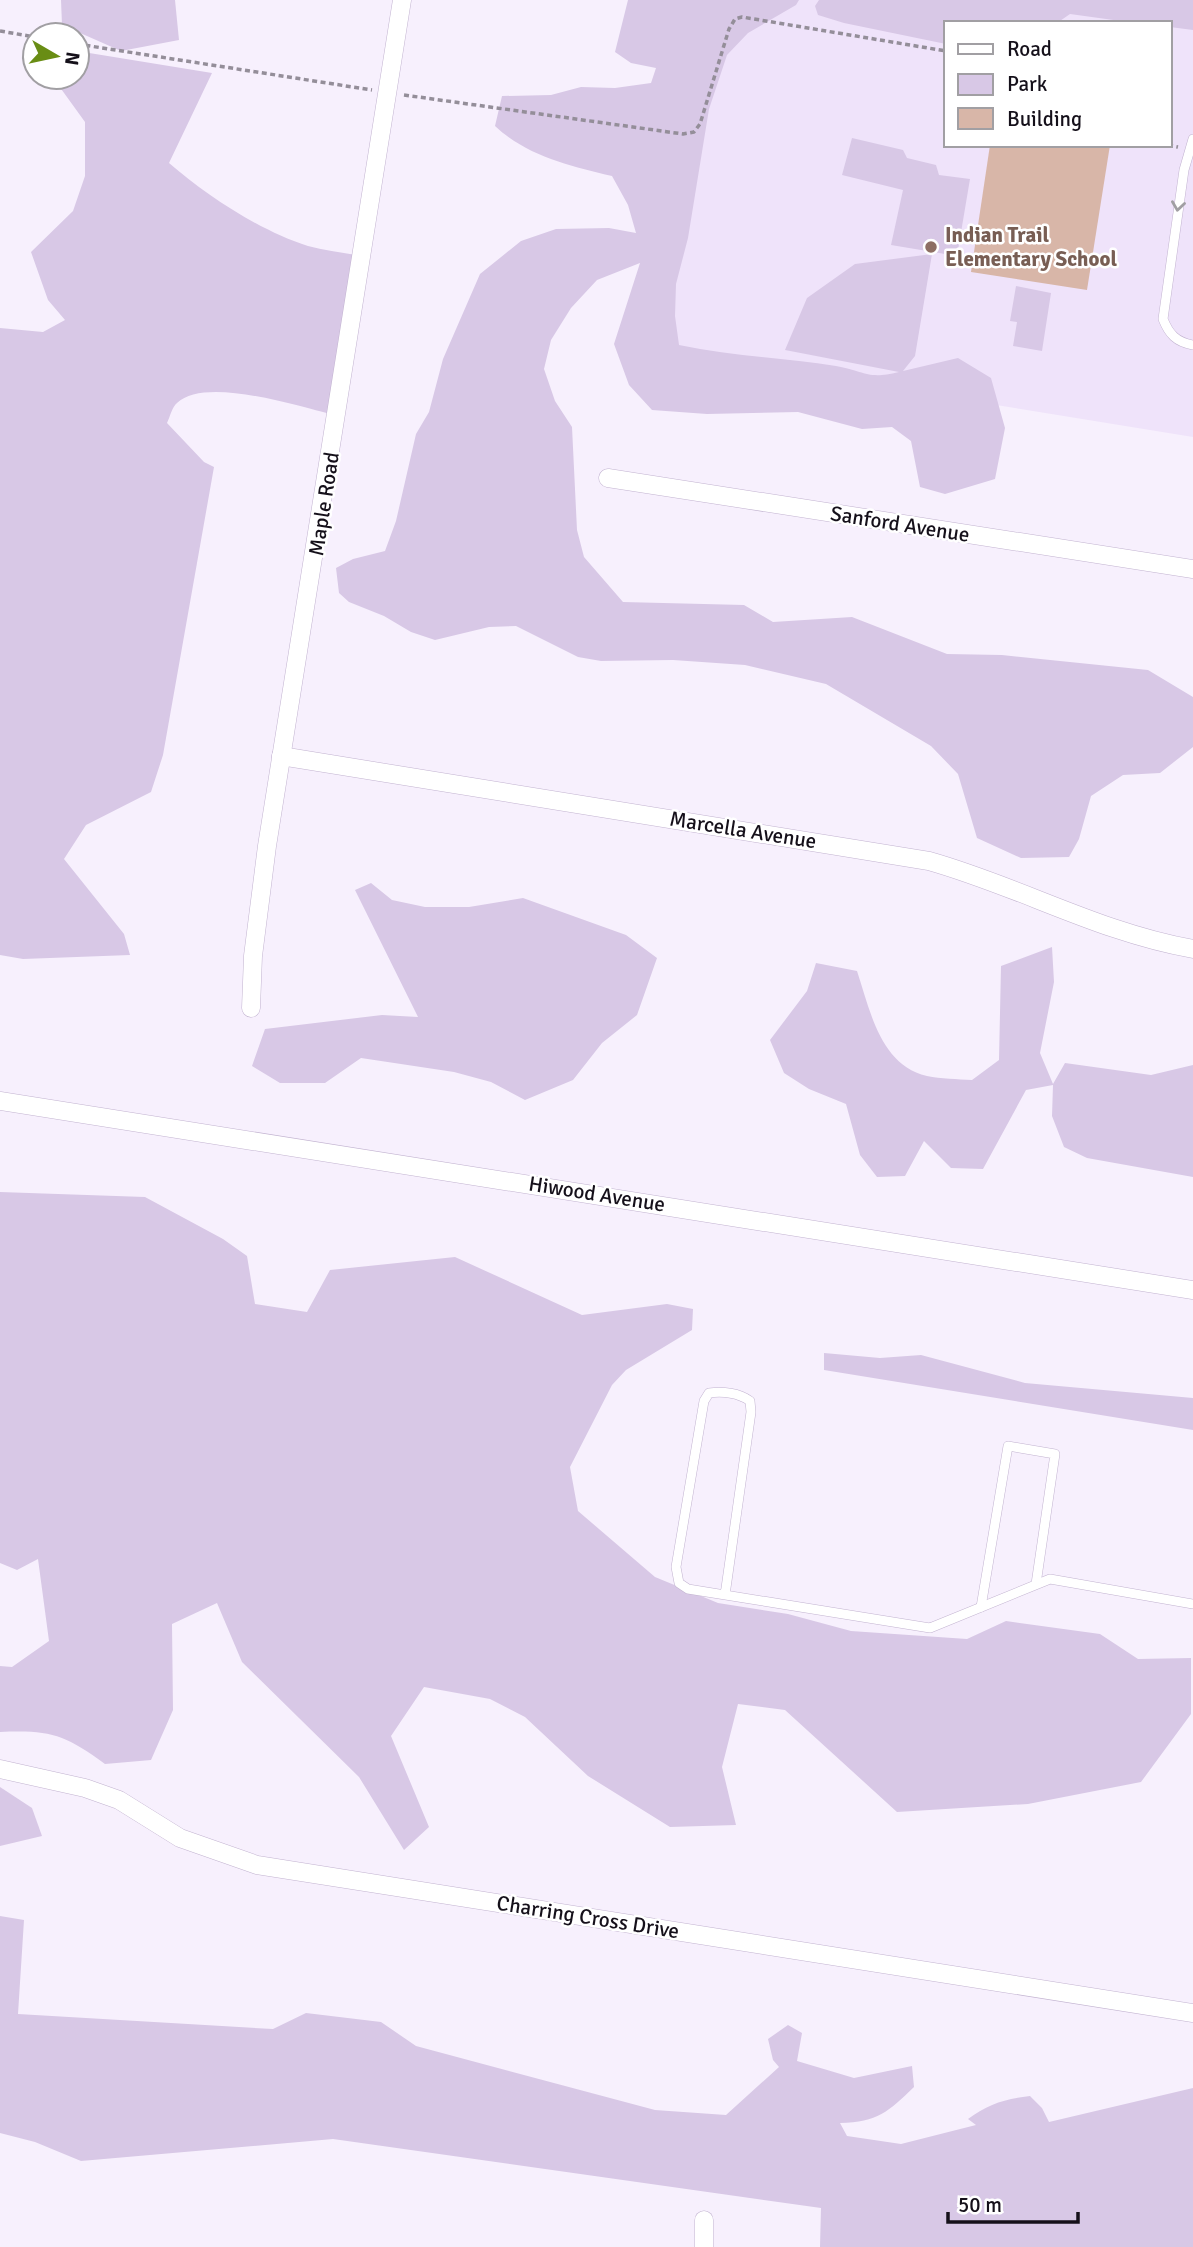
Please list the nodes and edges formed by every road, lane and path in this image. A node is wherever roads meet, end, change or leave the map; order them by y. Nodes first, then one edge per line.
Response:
1 (402, 0) edge
2 (0, 32) edge
3 (21, 35) edge
4 (944, 51) edge
5 (683, 134) dead end
6 (1193, 139) edge
7 (1172, 146) edge
8 (1178, 147) dead end
9 (1193, 345) edge
10 (608, 478) dead end
11 (1193, 569) edge
12 (281, 757) junction
13 (1193, 949) edge
14 (251, 1008) dead end
15 (0, 1101) edge
16 (1193, 1290) edge
17 (1036, 1584) junction
18 (724, 1595) junction
19 (1193, 1604) edge
20 (981, 1607) junction
21 (0, 1769) edge
22 (1193, 2013) edge
23 (704, 2220) dead end
24 (704, 2247) edge

1 - 12 street, Maple Road
2 - 3 path
4 - 5 path
6 -> 9 lane
7 - 8 path
10 - 11 street, Sanford Avenue
12 - 13 street, Marcella Avenue
12 - 14 street, Maple Road
15 - 16 street, Hiwood Avenue
17 - 19 lane
17 - 20 lane
17 - 20 lane
18 - 18 lane
18 - 20 lane
21 - 22 street, Charring Cross Drive
23 - 24 street

